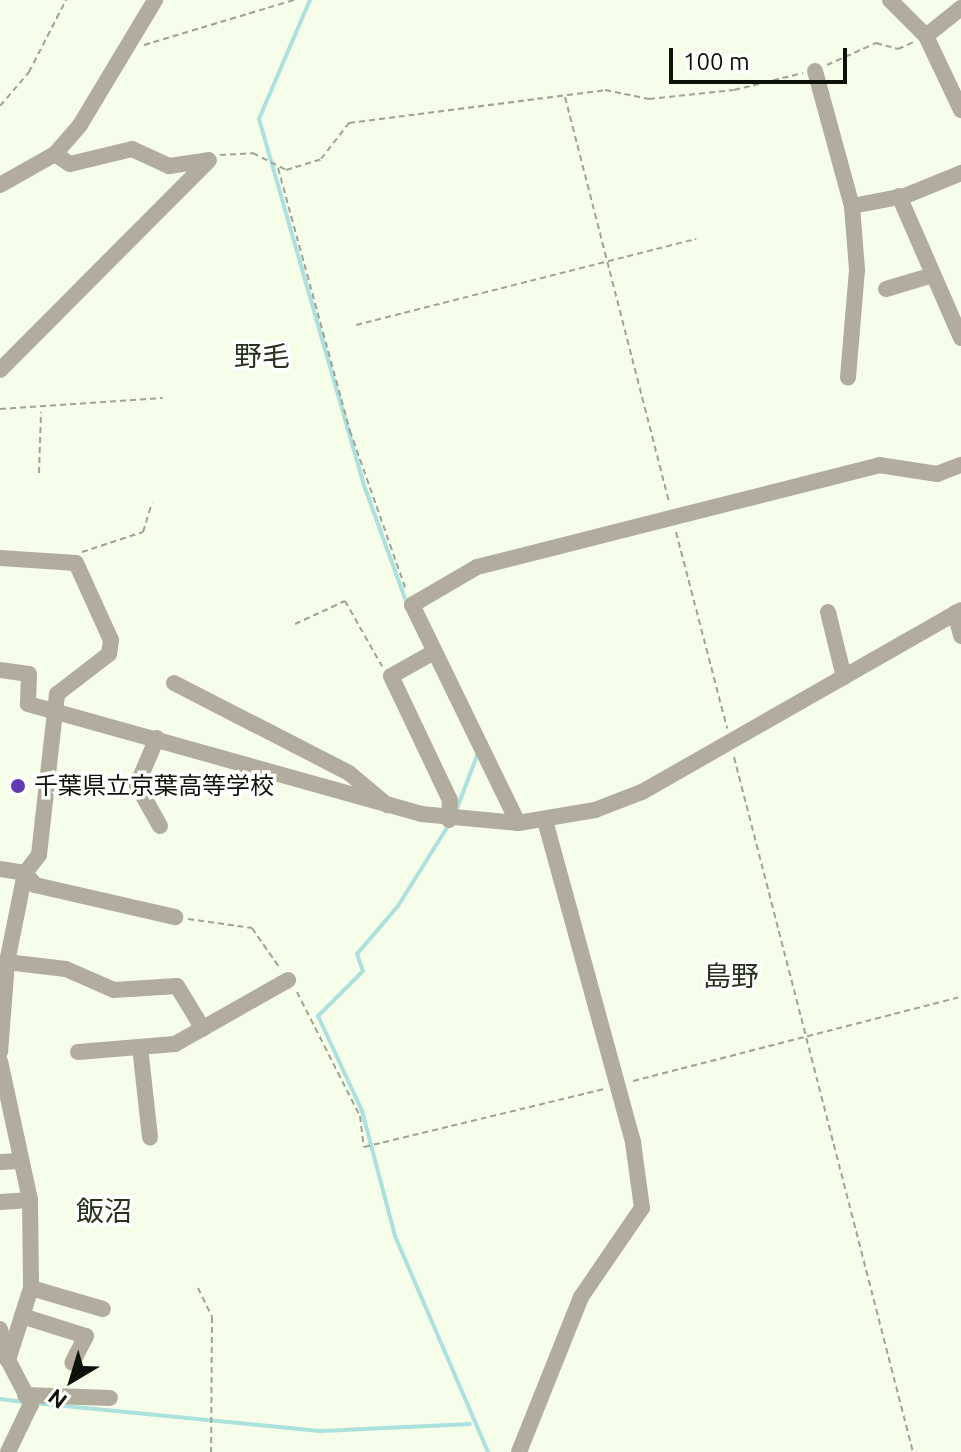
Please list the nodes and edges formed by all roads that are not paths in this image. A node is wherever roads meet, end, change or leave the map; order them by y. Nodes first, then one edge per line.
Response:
1 (155, 0) edge
2 (890, 0) edge
3 (961, 8) edge
4 (926, 36) junction
5 (815, 71) road end
6 (961, 110) edge
7 (66, 163) junction
8 (961, 173) edge
9 (2, 190) edge
10 (899, 196) junction
11 (852, 206) junction
12 (930, 276) junction
13 (886, 289) dead end
14 (961, 338) edge
15 (0, 370) edge
16 (848, 378) dead end
17 (961, 465) edge
18 (0, 558) edge
19 (958, 611) edge
20 (828, 612) dead end
21 (961, 636) edge
22 (434, 652) junction
23 (0, 670) edge
24 (844, 677) junction
25 (174, 683) dead end
26 (59, 712) junction
27 (157, 738) junction
28 (387, 805) junction
29 (449, 820) junction
30 (545, 820) junction
31 (518, 823) junction
32 (160, 826) dead end
33 (0, 869) edge
34 (25, 873) junction
35 (175, 917) road end
36 (7, 962) junction
37 (288, 980) road end
38 (203, 1029) junction
39 (140, 1047) junction
40 (0, 1052) edge
41 (78, 1052) dead end
42 (0, 1061) edge
43 (2, 1083) edge
44 (5, 1112) edge
45 (150, 1137) dead end
46 (21, 1161) junction
47 (0, 1162) edge
48 (30, 1200) junction
49 (0, 1202) edge
50 (31, 1288) junction
51 (103, 1309) dead end
52 (22, 1316) junction
53 (0, 1329) edge
54 (4, 1361) edge
55 (72, 1363) dead end
56 (25, 1395) junction
57 (110, 1398) dead end
58 (8, 1452) edge
59 (519, 1452) edge

1 - 7 street
2 - 4 street
3 - 4 street
4 - 6 street
5 - 11 street
7 - 9 street
7 - 15 street
8 - 10 street
10 - 11 street
10 - 12 street
11 - 16 street
12 - 13 street
12 - 14 street
17 - 22 street
18 - 26 street
19 - 21 street
19 - 24 street
20 - 24 street
22 - 29 street
22 - 31 street
23 - 26 street
24 - 30 street
25 - 28 street
26 - 27 street
26 - 34 street
27 - 28 street
27 - 32 street
28 - 29 street
29 - 31 street
30 - 31 street
30 - 59 street
33 - 34 street
34 - 35 street
34 - 36 street
36 - 38 street
36 - 40 street
37 - 38 street
38 - 39 street
39 - 41 street
39 - 45 street
42 - 43 street
43 - 44 street
44 - 46 street
46 - 47 street
46 - 48 street
48 - 49 street
48 - 50 street
50 - 51 street
50 - 52 street
52 - 54 street
52 - 55 street
53 - 54 street
54 - 56 street
56 - 57 street
56 - 58 street

